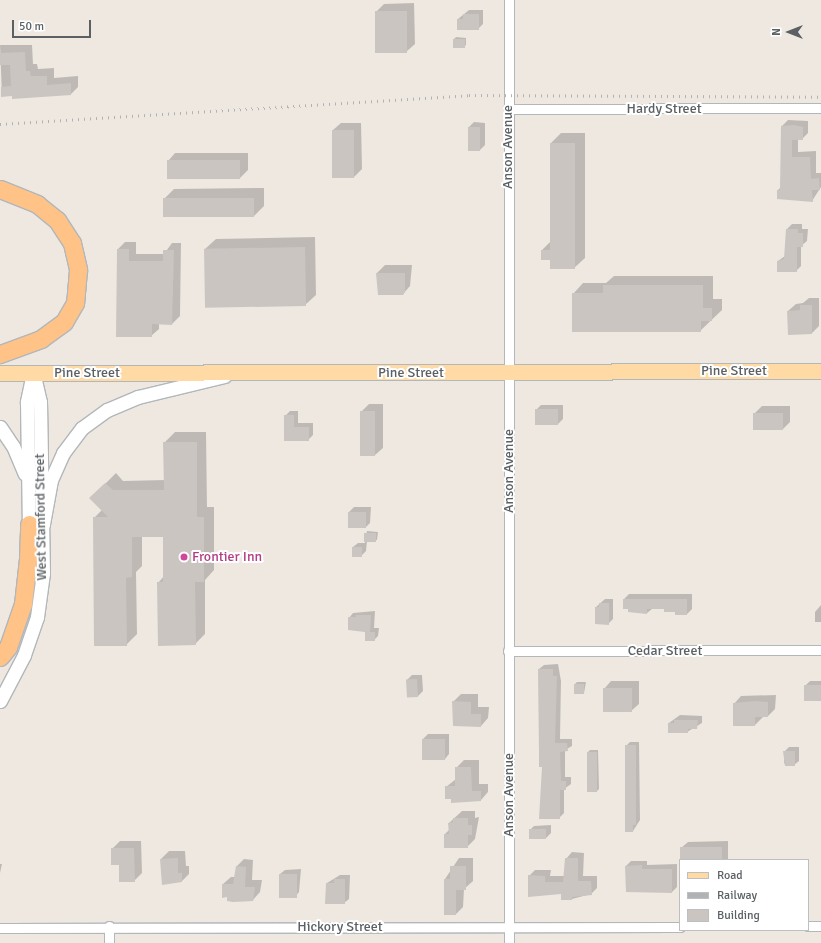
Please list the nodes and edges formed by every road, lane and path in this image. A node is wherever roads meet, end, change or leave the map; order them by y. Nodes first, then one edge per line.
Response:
1 (509, 0) edge
2 (821, 108) edge
3 (508, 109) junction
4 (0, 189) edge
5 (0, 354) edge
6 (821, 371) edge
7 (509, 372) junction
8 (0, 373) edge
9 (33, 373) junction
10 (236, 373) junction
11 (0, 427) edge
12 (30, 498) junction
13 (36, 524) junction
14 (821, 650) edge
15 (508, 651) junction
16 (0, 657) edge
17 (0, 701) edge
18 (109, 926) junction
19 (809, 926) edge
20 (821, 926) edge
21 (679, 927) edge
22 (0, 928) edge
23 (509, 928) junction
24 (109, 943) edge
25 (509, 943) edge

1 - 3 street, Anson Avenue
2 - 3 street, Hardy Street
3 - 7 street, Anson Avenue
4 - 5 highway
6 - 7 main road, Pine Street
7 - 10 main road, Pine Street
7 - 15 street, Anson Avenue
8 - 9 main road, Pine Street
9 - 10 main road, Pine Street
9 - 12 main road
9 - 13 main road, West Stamford Street
10 - 13 main road
11 - 12 main road
12 - 13 main road
13 - 16 highway
13 - 17 main road, West Stamford Street
14 - 15 street, Cedar Street
15 - 23 street, Anson Avenue
18 - 22 street, Hickory Street
18 - 23 street, Hickory Street
18 - 24 street
19 - 20 street
21 - 23 street, Hickory Street
23 - 25 street, Anson Avenue

